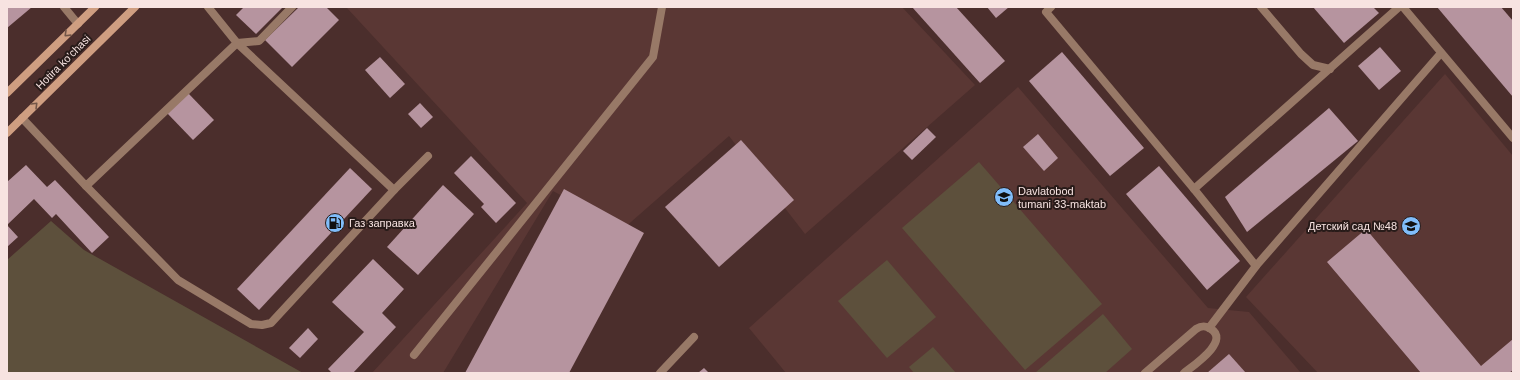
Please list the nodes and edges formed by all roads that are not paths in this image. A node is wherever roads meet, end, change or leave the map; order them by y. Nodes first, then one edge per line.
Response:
1 (64, 7) edge
2 (95, 7) edge
3 (135, 7) edge
4 (208, 7) edge
5 (292, 7) edge
6 (662, 7) edge
7 (1051, 7) edge
8 (1261, 7) edge
9 (1399, 7) edge
10 (1403, 7) edge
11 (78, 24) junction
12 (237, 43) junction
13 (1441, 53) junction
14 (1330, 69) junction
15 (7, 93) edge
16 (22, 118) junction
17 (7, 133) edge
18 (1513, 138) edge
19 (428, 156) dead end
20 (86, 186) junction
21 (1194, 189) junction
22 (394, 190) junction
23 (1256, 266) junction
24 (1209, 328) junction
25 (694, 337) dead end
26 (414, 355) dead end
27 (660, 373) edge
28 (1145, 373) edge
29 (1184, 373) edge

1 - 11 street
2 - 11 main road, Hotira ko'chasi
16 -> 3 main road, Hotira ko'chasi
4 - 12 street
5 - 12 street
6 - 26 street
7 - 21 street
8 - 14 street
9 - 14 street
10 - 13 street
11 -> 15 main road, Hotira ko'chasi
12 - 20 street
12 - 22 street
13 - 18 street
13 - 23 street
14 - 21 street
16 - 17 main road, Hotira ko'chasi
16 - 20 street
19 - 22 street
20 - 22 street
21 - 23 street
23 - 24 street
24 - 28 street
24 - 29 street
25 - 27 street

